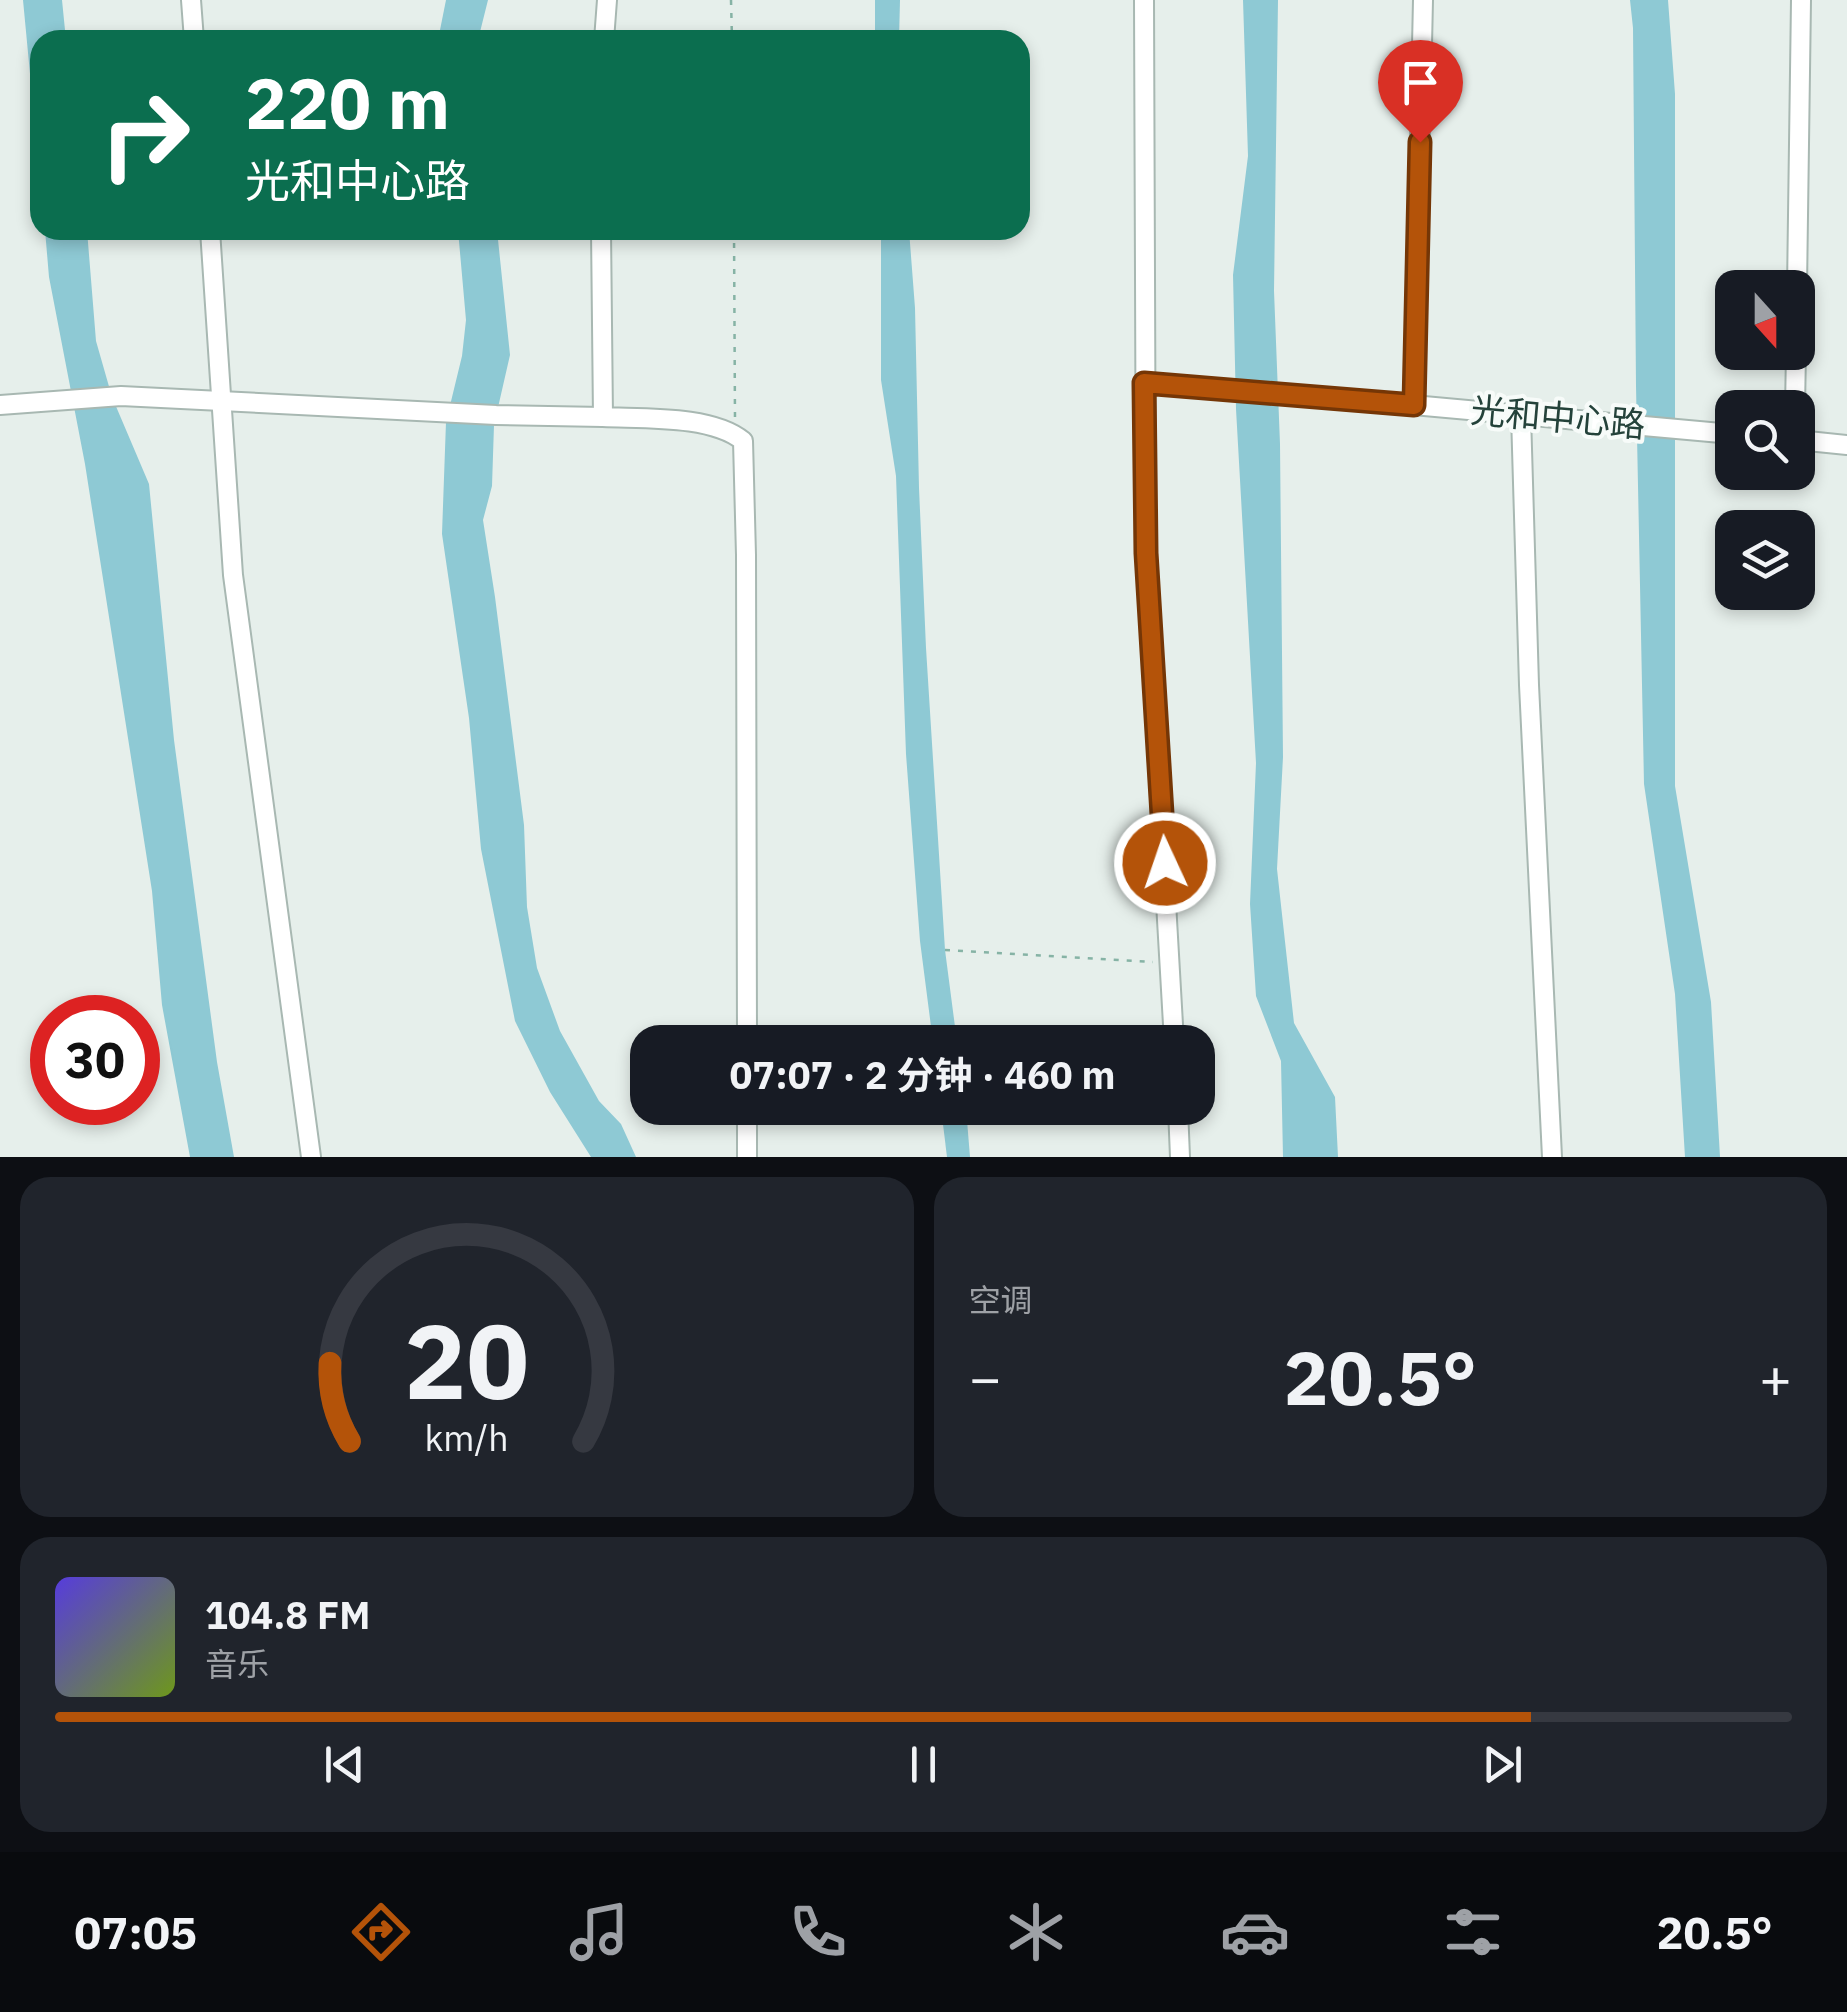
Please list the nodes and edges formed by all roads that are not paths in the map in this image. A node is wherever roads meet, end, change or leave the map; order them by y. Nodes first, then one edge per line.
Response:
1 (191, 0) edge
2 (607, 0) edge
3 (1144, 0) edge
4 (1423, 0) edge
5 (1801, 0) edge
6 (193, 30) edge
7 (605, 30) edge
8 (211, 240) edge
9 (602, 240) edge
10 (1796, 270) edge
11 (1144, 383) junction
12 (222, 400) junction
13 (0, 404) edge
14 (1414, 405) junction
15 (1521, 415) junction
16 (603, 417) junction
17 (1715, 432) edge
18 (1815, 442) edge
19 (1847, 445) edge
20 (747, 1025) edge
21 (1173, 1025) edge
22 (747, 1125) edge
23 (1179, 1125) edge
24 (311, 1157) edge
25 (747, 1157) edge
26 (1180, 1157) edge
27 (1552, 1157) edge

1 - 6 street
2 - 7 street
3 - 11 street
4 - 14 street
5 - 10 street
8 - 12 street
9 - 16 street
11 - 14 street, 光和中心路
11 - 21 street
12 - 13 street
12 - 16 street
12 - 24 street
14 - 15 street, 光和中心路
15 - 17 street, 光和中心路
15 - 27 street
16 - 20 street
18 - 19 street
22 - 25 street
23 - 26 street

